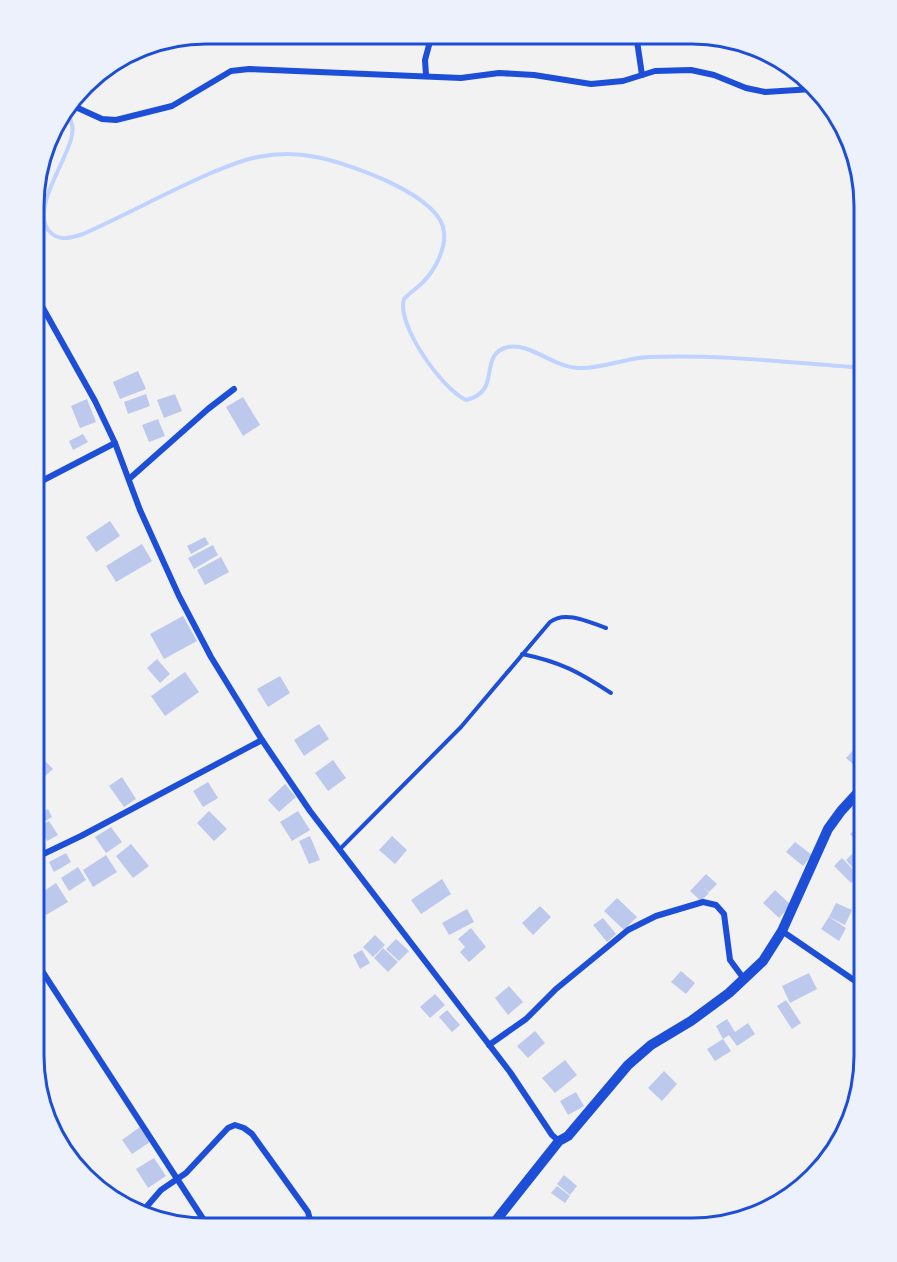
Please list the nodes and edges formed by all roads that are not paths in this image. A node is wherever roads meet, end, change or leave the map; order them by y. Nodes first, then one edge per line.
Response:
1 (429, 44) edge
2 (637, 44) edge
3 (426, 75) junction
4 (642, 75) junction
5 (804, 90) edge
6 (76, 109) edge
7 (44, 310) edge
8 (234, 389) dead end
9 (115, 443) junction
10 (129, 479) junction
11 (44, 481) edge
12 (606, 628) dead end
13 (522, 654) junction
14 (612, 693) dead end
15 (262, 740) junction
16 (853, 799) edge
17 (339, 849) junction
18 (44, 853) edge
19 (782, 931) junction
20 (44, 974) edge
21 (744, 979) junction
22 (853, 980) edge
23 (489, 1045) junction
24 (559, 1141) junction
25 (176, 1180) junction
26 (146, 1207) edge
27 (202, 1218) edge
28 (310, 1218) edge
29 (498, 1218) edge

1 - 3 street
2 - 4 street
3 - 4 street
3 - 6 street
4 - 5 street
7 - 9 street
8 - 10 street
9 - 10 street
9 - 11 street
10 - 15 street
12 - 13 lane
13 - 14 lane
13 - 17 lane
15 - 17 street
15 - 18 street
16 - 19 street
17 - 23 street
19 - 21 street
19 - 22 street
20 - 25 street
21 - 23 street
21 - 24 street
23 - 24 street
24 - 29 street
25 - 26 street
25 - 27 street
25 - 28 street

